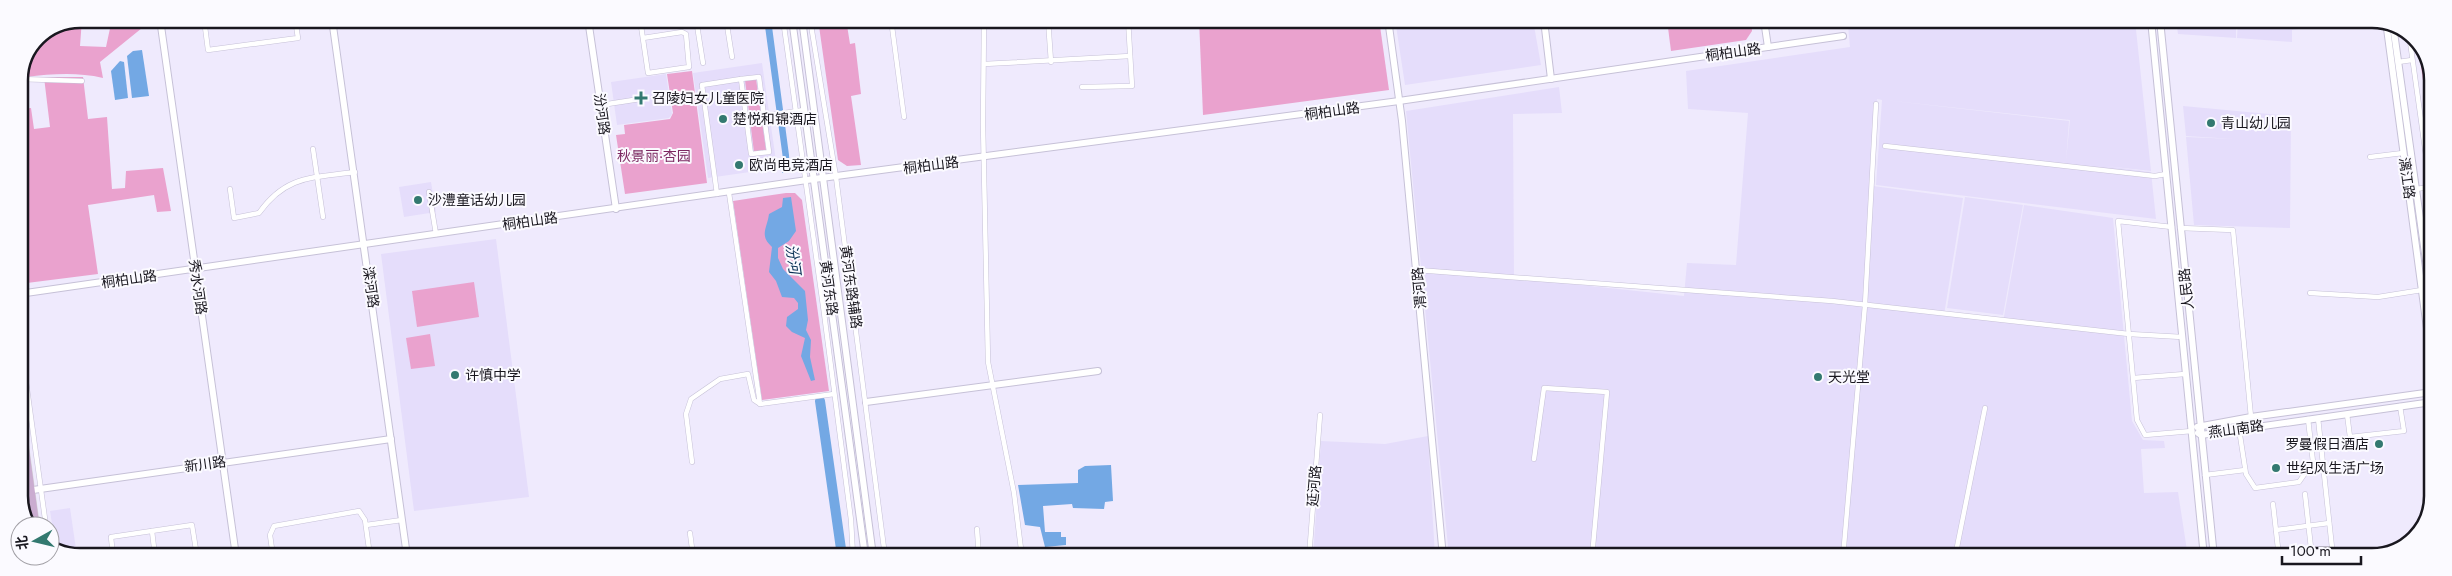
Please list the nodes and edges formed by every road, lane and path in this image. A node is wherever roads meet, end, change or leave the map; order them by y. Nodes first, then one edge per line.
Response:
1 (161, 28) edge
2 (205, 28) edge
3 (296, 28) edge
4 (333, 28) edge
5 (589, 28) edge
6 (641, 28) edge
7 (698, 28) edge
8 (727, 28) edge
9 (783, 28) edge
10 (793, 28) edge
11 (803, 28) edge
12 (811, 28) edge
13 (892, 28) edge
14 (984, 28) edge
15 (1049, 28) edge
16 (1128, 28) edge
17 (1389, 28) edge
18 (1545, 28) edge
19 (1765, 28) edge
20 (2152, 28) edge
21 (2161, 28) edge
22 (2387, 30) edge
23 (2394, 32) edge
24 (1843, 36) dead end
25 (643, 38) junction
26 (2410, 43) edge
27 (1768, 47) junction
28 (1130, 56) junction
29 (732, 57) dead end
30 (2412, 60) junction
31 (1051, 62) junction
32 (2398, 62) junction
33 (703, 63) dead end
34 (984, 64) junction
35 (28, 79) edge
36 (741, 79) junction
37 (1551, 79) junction
38 (82, 81) dead end
39 (1082, 87) dead end
40 (640, 99) dead end
41 (1400, 101) junction
42 (1876, 104) dead end
43 (601, 105) junction
44 (804, 110) junction
45 (795, 111) junction
46 (764, 116) junction
47 (904, 117) dead end
48 (2424, 145) edge
49 (1885, 146) dead end
50 (313, 149) dead end
51 (2404, 153) junction
52 (2370, 157) dead end
53 (984, 158) junction
54 (355, 172) junction
55 (2166, 174) junction
56 (317, 177) junction
57 (836, 177) junction
58 (823, 178) junction
59 (814, 180) junction
60 (804, 181) junction
61 (2424, 188) edge
62 (230, 189) dead end
63 (2416, 189) junction
64 (429, 192) dead end
65 (729, 193) junction
66 (717, 194) junction
67 (616, 209) junction
68 (323, 217) dead end
69 (2172, 227) junction
70 (2180, 228) junction
71 (436, 234) junction
72 (365, 244) junction
73 (2424, 250) edge
74 (195, 270) junction
75 (1417, 270) junction
76 (2422, 290) junction
77 (28, 293) edge
78 (2310, 293) dead end
79 (1865, 305) junction
80 (2424, 305) edge
81 (2129, 334) junction
82 (2182, 337) junction
83 (1098, 371) dead end
84 (2185, 374) junction
85 (2133, 378) junction
86 (992, 386) junction
87 (2424, 393) edge
88 (834, 394) junction
89 (28, 398) edge
90 (866, 402) junction
91 (2424, 403) edge
92 (760, 404) junction
93 (2340, 404) junction
94 (2400, 406) junction
95 (1985, 408) dead end
96 (2344, 414) junction
97 (1320, 415) dead end
98 (2250, 417) junction
99 (2318, 418) junction
100 (2308, 419) junction
101 (2200, 425) junction
102 (2239, 429) junction
103 (2192, 431) junction
104 (2201, 434) junction
105 (391, 439) junction
106 (1534, 460) dead end
107 (222, 462) junction
108 (692, 462) dead end
109 (28, 468) edge
110 (2245, 470) junction
111 (2205, 475) junction
112 (40, 489) junction
113 (31, 490) junction
114 (28, 491) edge
115 (2304, 494) dead end
116 (2273, 504) dead end
117 (35, 516) edge
118 (44, 516) edge
119 (402, 520) junction
120 (2329, 523) junction
121 (366, 525) junction
122 (2308, 526) junction
123 (976, 529) dead end
124 (2276, 530) junction
125 (152, 531) junction
126 (690, 532) dead end
127 (112, 548) edge
128 (154, 548) edge
129 (196, 548) edge
130 (235, 548) edge
131 (272, 548) edge
132 (369, 548) edge
133 (406, 548) edge
134 (693, 548) edge
135 (853, 548) edge
136 (864, 548) edge
137 (872, 548) edge
138 (884, 548) edge
139 (978, 548) edge
140 (1021, 548) edge
141 (1310, 548) edge
142 (1443, 548) edge
143 (1593, 548) edge
144 (1844, 548) edge
145 (1957, 548) edge
146 (2203, 548) edge
147 (2213, 548) edge
148 (2278, 548) edge
149 (2311, 548) edge
150 (2332, 548) edge

1 - 74 street, 秀水河路
2 - 3 street
4 - 54 street, 滦河路
5 - 43 street, 汾河路
6 - 25 street
7 - 33 street
8 - 29 street
9 - 45 street
10 - 44 street, 黄河东路
11 - 58 street, 黄河东路
12 - 57 street, 黄河东路辅路
13 - 47 street
14 - 34 street
15 - 31 street
16 - 28 street
17 - 41 street, 渭河路
18 - 37 street
19 - 27 street
20 - 55 street, 人民路
21 - 70 street, 人民路
22 - 51 street, 漓江路
23 - 32 street, 漓江路
24 - 27 street, 桐柏山路
25 - 25 street
26 - 30 street
27 - 37 street, 桐柏山路
28 - 31 street
28 - 39 street
30 - 32 street
30 - 48 street
31 - 34 street
32 - 63 street, 漓江路
34 - 53 street
35 - 38 street
36 - 46 street
36 - 46 street
36 - 66 street
37 - 41 street, 桐柏山路
40 - 43 street
41 - 53 street, 桐柏山路
41 - 75 street, 渭河路
42 - 79 street
43 - 67 street, 汾河路
44 - 45 street
44 - 59 street, 黄河东路
45 - 46 street
45 - 60 street
49 - 55 street
50 - 56 street
51 - 52 street
51 - 76 street, 漓江路
53 - 57 street, 桐柏山路
53 - 86 street
54 - 56 street
54 - 72 street, 滦河路
55 - 69 street, 人民路
56 - 62 street
56 - 68 street
57 - 58 street, 桐柏山路
57 - 90 street, 黄河东路辅路
58 - 59 street, 桐柏山路
58 - 137 street, 黄河东路
59 - 60 street, 桐柏山路
59 - 136 street, 黄河东路
60 - 65 street, 桐柏山路
60 - 88 street
61 - 63 street
63 - 73 street, 漓江路
64 - 71 street
65 - 66 street, 桐柏山路
65 - 92 street
66 - 67 street, 桐柏山路
67 - 71 street, 桐柏山路
69 - 81 street
69 - 82 street, 人民路
70 - 98 street
70 - 101 street, 人民路
71 - 72 street, 桐柏山路
72 - 74 street, 桐柏山路
72 - 105 street, 滦河路
74 - 77 street, 桐柏山路
74 - 107 street, 秀水河路
75 - 79 street
75 - 142 street, 渭河路
76 - 78 street
76 - 80 street, 漓江路
79 - 81 street
79 - 144 street
81 - 82 street
81 - 85 street
82 - 84 street, 人民路
83 - 86 street
84 - 85 street
84 - 103 street, 人民路
85 - 103 street
86 - 90 street
86 - 140 street
87 - 93 street, 燕山南路
88 - 92 street
88 - 135 street
89 - 112 street
90 - 138 street, 黄河东路辅路
91 - 94 street, 燕山南路
92 - 108 street
93 - 96 street
93 - 98 street, 燕山南路
94 - 96 street, 燕山南路
94 - 96 street
95 - 145 street
96 - 99 street, 燕山南路
97 - 141 street, 延河路
98 - 101 street, 燕山南路
99 - 100 street, 燕山南路
99 - 120 street
100 - 102 street, 燕山南路
100 - 110 street
101 - 103 street, 燕山南路
101 - 104 street, 人民路
102 - 104 street, 燕山南路
102 - 110 street
103 - 104 street, 燕山南路
103 - 146 street, 人民路
104 - 111 street, 人民路
105 - 107 street, 新川路
105 - 119 street, 滦河路
106 - 143 street
107 - 112 street, 新川路
107 - 130 street, 秀水河路
109 - 113 main road
110 - 111 street
111 - 147 street, 人民路
112 - 113 street, 新川路
112 - 118 street
113 - 114 street, 新川路
113 - 117 main road
115 - 122 street
116 - 124 street
119 - 121 street
119 - 133 street, 滦河路
120 - 122 street
120 - 150 street
121 - 131 street
121 - 132 street
122 - 124 street
122 - 149 street
123 - 139 street
124 - 148 street
125 - 127 street
125 - 128 street
125 - 129 street
126 - 134 street

